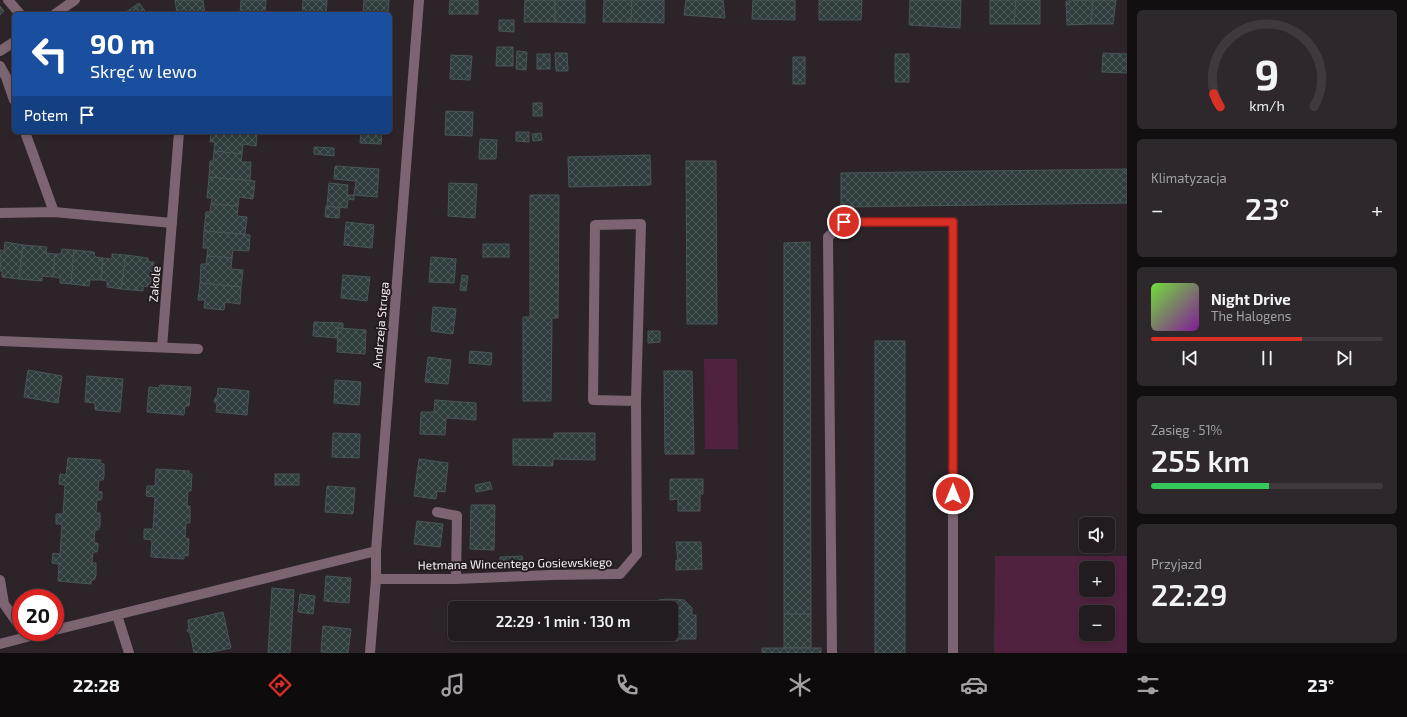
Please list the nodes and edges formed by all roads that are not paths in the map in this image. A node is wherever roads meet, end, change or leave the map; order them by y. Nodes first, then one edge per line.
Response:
1 (8, 0) edge
2 (75, 0) edge
3 (419, 0) edge
4 (18, 12) edge
5 (58, 12) edge
6 (12, 43) edge
7 (0, 51) edge
8 (0, 66) edge
9 (12, 94) edge
10 (26, 134) edge
11 (179, 134) edge
12 (54, 212) junction
13 (0, 213) edge
14 (172, 223) junction
15 (0, 341) edge
16 (162, 347) junction
17 (198, 349) dead end
18 (636, 401) junction
19 (437, 512) dead end
20 (376, 551) junction
21 (376, 579) junction
22 (456, 579) junction
23 (0, 580) edge
24 (12, 615) edge
25 (117, 615) junction
26 (64, 628) edge
27 (12, 639) edge
28 (0, 644) edge
29 (129, 653) edge
30 (370, 653) edge
31 (832, 653) edge
32 (953, 653) edge

1 - 4 street
2 - 5 street
3 - 20 street, Andrzeja Struga
6 - 7 street
8 - 9 street
10 - 12 street
11 - 14 street, Zakole
12 - 13 street
12 - 14 street
14 - 16 street, Zakole
15 - 16 street
16 - 17 street
18 - 18 street, Hetmana Wincentego Gosiewskiego
18 - 22 street, Hetmana Wincentego Gosiewskiego
19 - 22 street
20 - 21 street, Andrzeja Struga
20 - 25 street
21 - 22 street, Hetmana Wincentego Gosiewskiego
21 - 30 street, Andrzeja Struga
23 - 24 street
25 - 26 street
25 - 29 street
27 - 28 street
31 - 32 street

